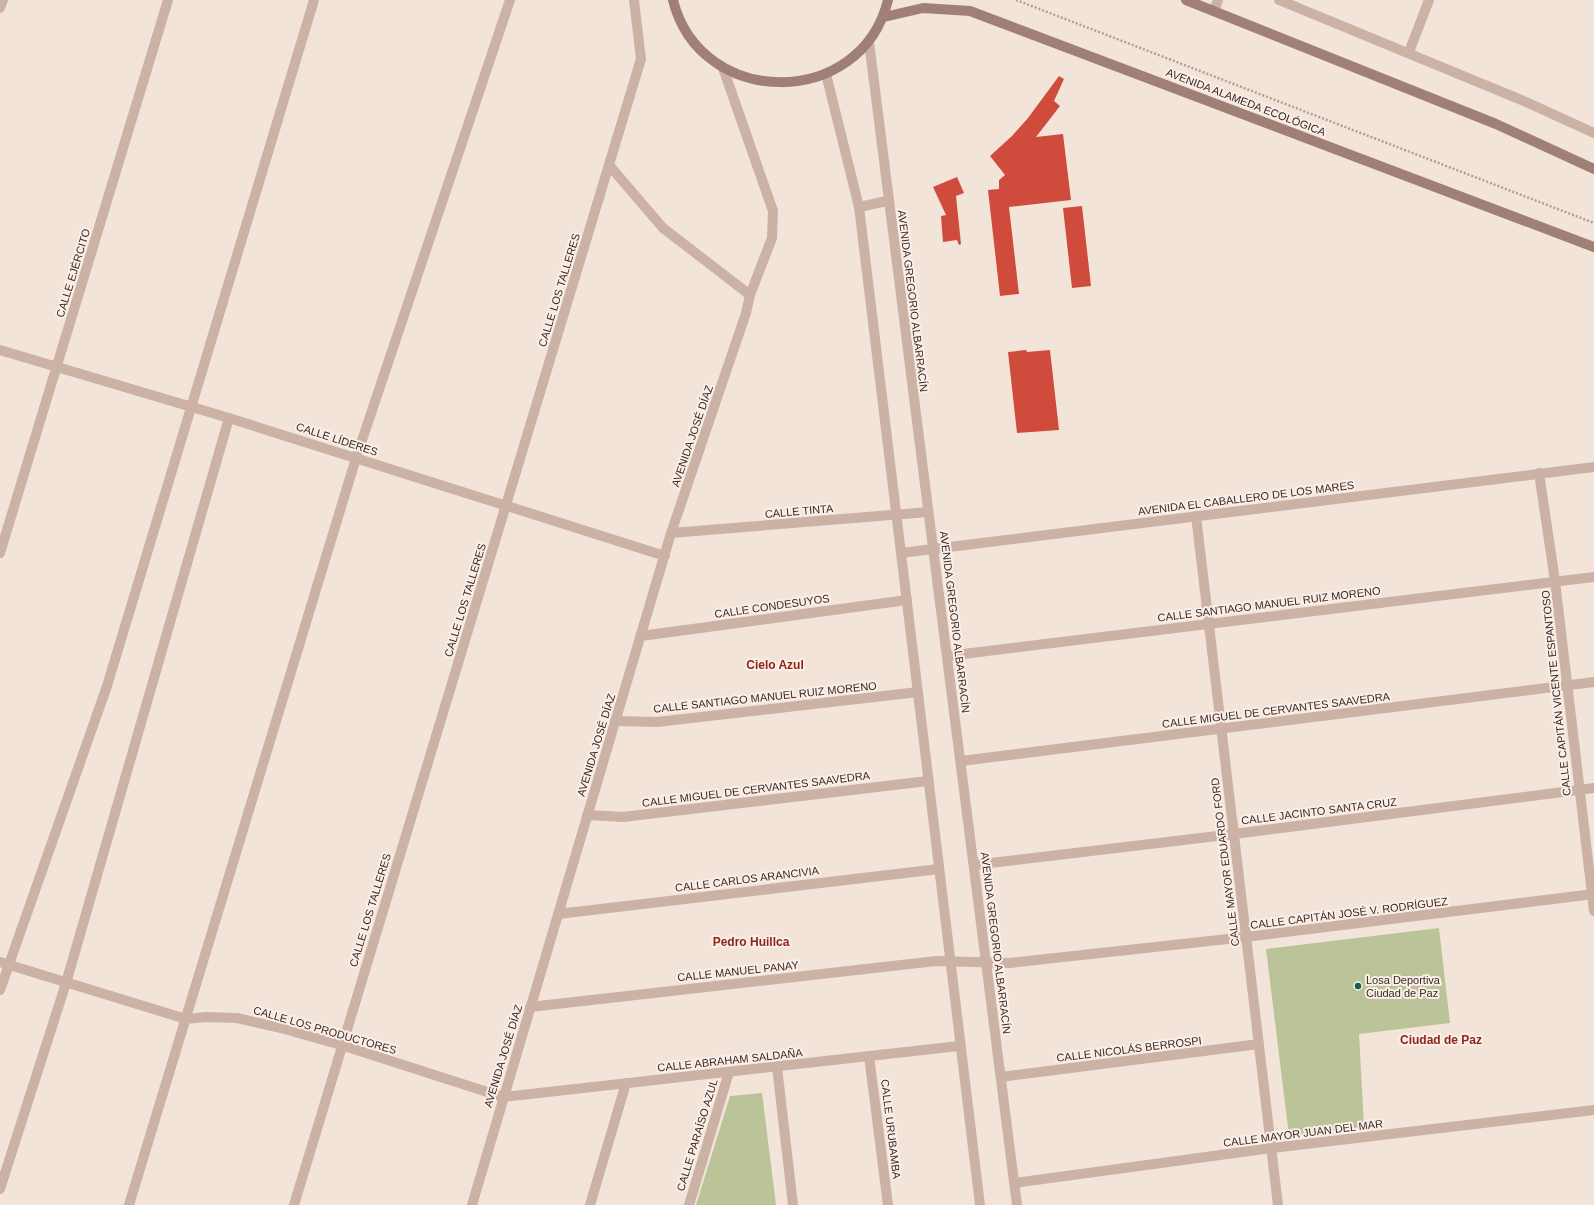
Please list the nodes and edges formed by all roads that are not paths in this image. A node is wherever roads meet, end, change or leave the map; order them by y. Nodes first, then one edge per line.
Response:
1 (3, 0) edge
2 (168, 0) edge
3 (314, 0) edge
4 (510, 0) edge
5 (634, 0) edge
6 (673, 0) edge
7 (888, 0) edge
8 (1186, 0) edge
9 (1218, 0) edge
10 (1279, 0) edge
11 (1428, 0) edge
12 (0, 8) edge
13 (1214, 11) junction
14 (884, 17) junction
15 (869, 42) junction
16 (1409, 52) junction
17 (723, 68) junction
18 (826, 74) junction
19 (1594, 133) edge
20 (609, 164) junction
21 (1594, 169) edge
22 (887, 201) junction
23 (858, 207) junction
24 (1594, 247) edge
25 (750, 296) junction
26 (0, 350) edge
27 (57, 367) junction
28 (192, 407) junction
29 (229, 418) junction
30 (356, 458) junction
31 (1594, 467) edge
32 (1538, 473) junction
33 (507, 506) junction
34 (928, 512) junction
35 (896, 515) junction
36 (1196, 516) junction
37 (671, 533) junction
38 (933, 548) junction
39 (0, 553) edge
40 (901, 553) junction
41 (665, 556) junction
42 (1594, 577) edge
43 (1555, 581) junction
44 (907, 600) junction
45 (1208, 624) junction
46 (641, 636) junction
47 (947, 656) junction
48 (1594, 682) edge
49 (1567, 685) junction
50 (918, 692) junction
51 (616, 721) junction
52 (1221, 728) junction
53 (961, 761) junction
54 (928, 781) junction
55 (1594, 788) edge
56 (1579, 790) junction
57 (587, 815) junction
58 (1234, 834) junction
59 (974, 865) junction
60 (939, 869) junction
61 (1593, 894) edge
62 (1594, 911) edge
63 (558, 914) junction
64 (1246, 937) junction
65 (949, 961) junction
66 (987, 961) junction
67 (4, 963) edge
68 (66, 983) junction
69 (0, 990) edge
70 (530, 1007) junction
71 (186, 1019) junction
72 (1259, 1044) junction
73 (341, 1045) junction
74 (959, 1046) junction
75 (869, 1056) junction
76 (776, 1067) junction
77 (729, 1072) junction
78 (1001, 1077) junction
79 (626, 1083) junction
80 (503, 1097) junction
81 (1594, 1110) edge
82 (1272, 1148) junction
83 (1014, 1183) junction
84 (0, 1189) edge
85 (129, 1205) edge
86 (294, 1205) edge
87 (472, 1205) edge
88 (590, 1205) edge
89 (689, 1205) edge
90 (793, 1205) edge
91 (888, 1205) edge
92 (980, 1205) edge
93 (1017, 1205) edge
94 (1278, 1205) edge

1 - 12 street
2 - 27 street, CALLE EJÉRCITO
3 - 28 street
4 - 30 street
5 - 20 street, CALLE LOS TALLERES
6 - 17 main road
7 - 14 main road
8 - 13 main road
9 - 13 street
10 - 16 street
11 - 16 street
13 - 21 main road
14 - 15 main road
14 - 24 main road, AVENIDA ALAMEDA ECOLÓGICA
15 - 18 main road
15 - 22 street, AVENIDA GREGORIO ALBARRACÍN
16 - 19 street
17 - 18 main road
17 - 25 street, AVENIDA JOSÉ DÍAZ
18 - 23 street
20 - 25 street
20 - 33 street, CALLE LOS TALLERES
22 - 23 street
22 - 34 street, AVENIDA GREGORIO ALBARRACÍN
23 - 35 street
25 - 37 street, AVENIDA JOSÉ DÍAZ
26 - 27 street, CALLE LÍDERES
27 - 28 street, CALLE LÍDERES
27 - 39 street, CALLE EJÉRCITO
28 - 29 street, CALLE LÍDERES
28 - 67 street
29 - 30 street, CALLE LÍDERES
29 - 68 street
30 - 33 street, CALLE LÍDERES
30 - 71 street
31 - 32 street, AVENIDA EL CABALLERO DE LOS MARES
32 - 36 street, AVENIDA EL CABALLERO DE LOS MARES
32 - 43 street, CALLE CAPITÁN VICENTE ESPANTOSO
33 - 41 street, CALLE LÍDERES
33 - 73 street, CALLE LOS TALLERES
34 - 35 street, CALLE TINTA
34 - 38 street, AVENIDA GREGORIO ALBARRACÍN
35 - 37 street, CALLE TINTA
35 - 40 street
36 - 38 street, AVENIDA EL CABALLERO DE LOS MARES
36 - 45 street, CALLE MAYOR EDUARDO FORD
37 - 41 street, AVENIDA JOSÉ DÍAZ
38 - 40 street, AVENIDA EL CABALLERO DE LOS MARES
38 - 47 street, AVENIDA GREGORIO ALBARRACÍN
40 - 44 street
41 - 46 street, AVENIDA JOSÉ DÍAZ
42 - 43 street, CALLE SANTIAGO MANUEL RUIZ MORENO
43 - 45 street, CALLE SANTIAGO MANUEL RUIZ MORENO
43 - 49 street, CALLE CAPITÁN VICENTE ESPANTOSO
44 - 46 street, CALLE CONDESUYOS
44 - 50 street
45 - 47 street, CALLE SANTIAGO MANUEL RUIZ MORENO
45 - 52 street, CALLE MAYOR EDUARDO FORD
46 - 51 street, AVENIDA JOSÉ DÍAZ
47 - 53 street, AVENIDA GREGORIO ALBARRACÍN
48 - 49 street, CALLE MIGUEL DE CERVANTES SAAVEDRA
49 - 52 street, CALLE MIGUEL DE CERVANTES SAAVEDRA
49 - 56 street, CALLE CAPITÁN VICENTE ESPANTOSO
50 - 51 street, CALLE SANTIAGO MANUEL RUIZ MORENO
50 - 54 street
51 - 57 street, AVENIDA JOSÉ DÍAZ
52 - 53 street, CALLE MIGUEL DE CERVANTES SAAVEDRA
52 - 58 street, CALLE MAYOR EDUARDO FORD
53 - 59 street, AVENIDA GREGORIO ALBARRACÍN
54 - 57 street, CALLE MIGUEL DE CERVANTES SAAVEDRA
54 - 60 street
55 - 56 street, CALLE JACINTO SANTA CRUZ
56 - 58 street, CALLE JACINTO SANTA CRUZ
56 - 61 street, CALLE CAPITÁN VICENTE ESPANTOSO
57 - 63 street, AVENIDA JOSÉ DÍAZ
58 - 59 street, CALLE JACINTO SANTA CRUZ
58 - 64 street, CALLE MAYOR EDUARDO FORD
59 - 66 street, AVENIDA GREGORIO ALBARRACÍN
60 - 63 street, CALLE CARLOS ARANCIVIA
60 - 65 street
61 - 62 street, CALLE CAPITÁN VICENTE ESPANTOSO
61 - 64 street, CALLE CAPITÁN JOSÉ V. RODRÍGUEZ
63 - 70 street, AVENIDA JOSÉ DÍAZ
64 - 66 street, CALLE CAPITÁN JOSÉ V. RODRÍGUEZ
64 - 72 street, CALLE MAYOR EDUARDO FORD
65 - 66 street, CALLE CAPITÁN JOSÉ V. RODRÍGUEZ
65 - 70 street, CALLE MANUEL PANAY
65 - 74 street
66 - 78 street, AVENIDA GREGORIO ALBARRACÍN
67 - 68 street, CALLE LOS PRODUCTORES
67 - 69 street
68 - 71 street, CALLE LOS PRODUCTORES
68 - 84 street
70 - 80 street, AVENIDA JOSÉ DÍAZ
71 - 73 street, CALLE LOS PRODUCTORES
71 - 85 street
72 - 78 street, CALLE NICOLÁS BERROSPI
72 - 82 street, CALLE MAYOR EDUARDO FORD
73 - 80 street, CALLE LOS PRODUCTORES
73 - 86 street, CALLE LOS TALLERES
74 - 75 street, CALLE ABRAHAM SALDAÑA
74 - 92 street
75 - 76 street, CALLE ABRAHAM SALDAÑA
75 - 91 street, CALLE URUBAMBA
76 - 77 street, CALLE ABRAHAM SALDAÑA
76 - 90 street
77 - 79 street, CALLE ABRAHAM SALDAÑA
77 - 89 street, CALLE PARAÍSO AZUL
78 - 83 street, AVENIDA GREGORIO ALBARRACÍN
79 - 80 street, CALLE ABRAHAM SALDAÑA
79 - 88 street
80 - 87 street, AVENIDA JOSÉ DÍAZ
81 - 82 street, CALLE MAYOR JUAN DEL MAR
82 - 83 street, CALLE MAYOR JUAN DEL MAR
82 - 94 street, CALLE MAYOR EDUARDO FORD
83 - 93 street, AVENIDA GREGORIO ALBARRACÍN

